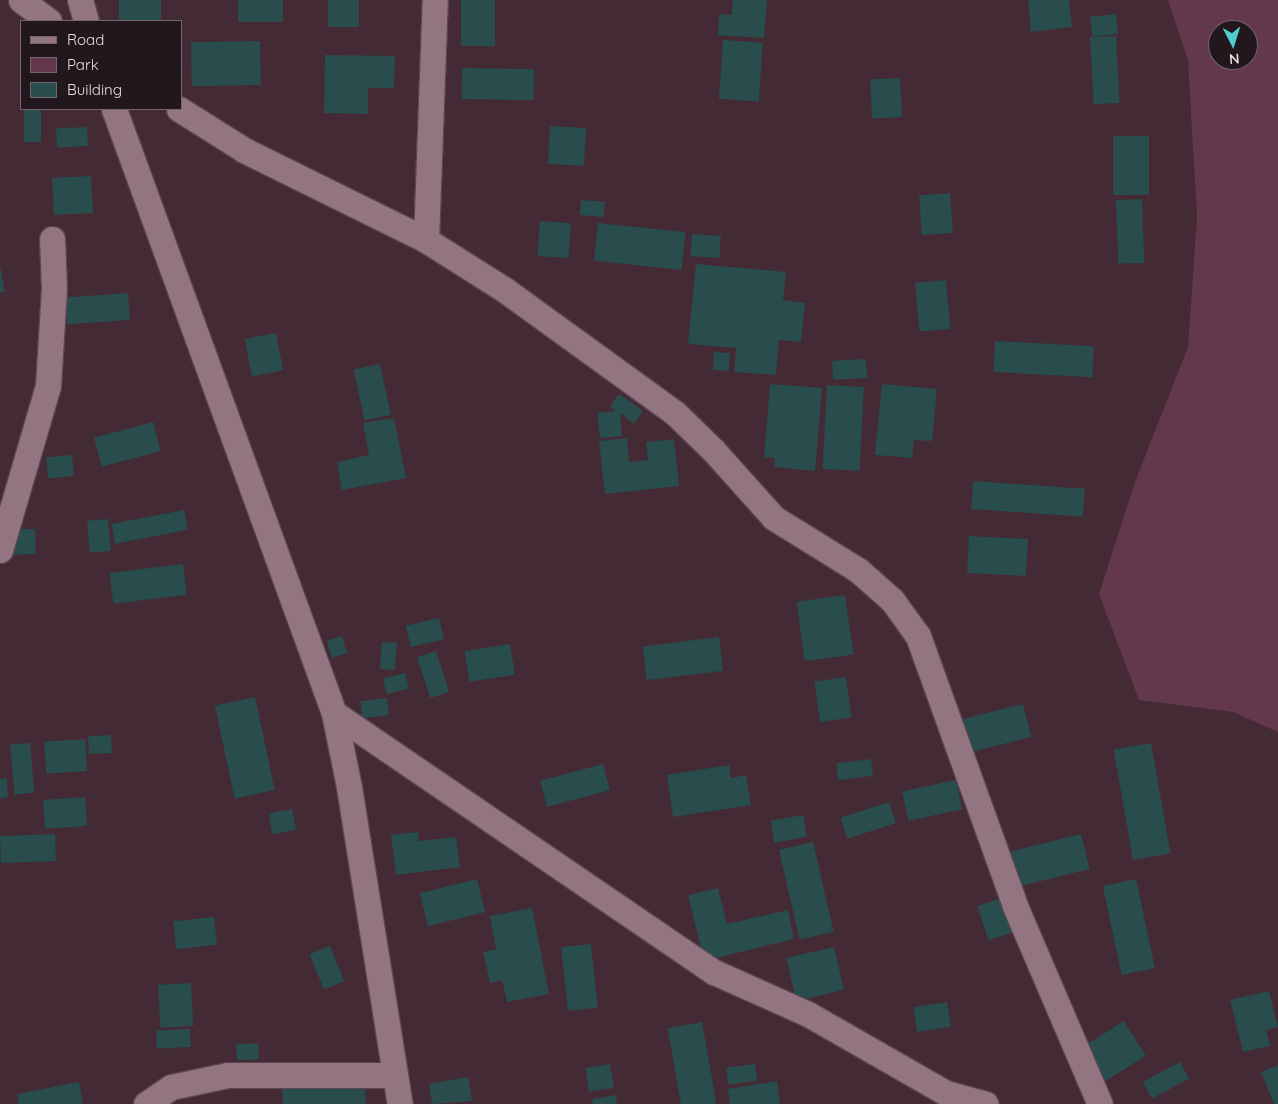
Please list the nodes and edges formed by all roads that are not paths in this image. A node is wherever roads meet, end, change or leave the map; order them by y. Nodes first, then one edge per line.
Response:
1 (21, 0) edge
2 (80, 0) edge
3 (435, 0) edge
4 (48, 20) edge
5 (86, 20) edge
6 (114, 110) edge
7 (181, 110) edge
8 (52, 239) dead end
9 (426, 240) junction
10 (0, 550) edge
11 (334, 713) junction
12 (395, 1074) junction
13 (947, 1098) edge
14 (146, 1104) edge
15 (400, 1104) edge
16 (986, 1104) edge
17 (1100, 1104) edge

1 - 4 street
2 - 5 street
3 - 9 street
6 - 11 street
7 - 9 street
8 - 10 street
9 - 17 street
11 - 12 street
11 - 13 street
12 - 14 street
12 - 15 street
13 - 16 street

